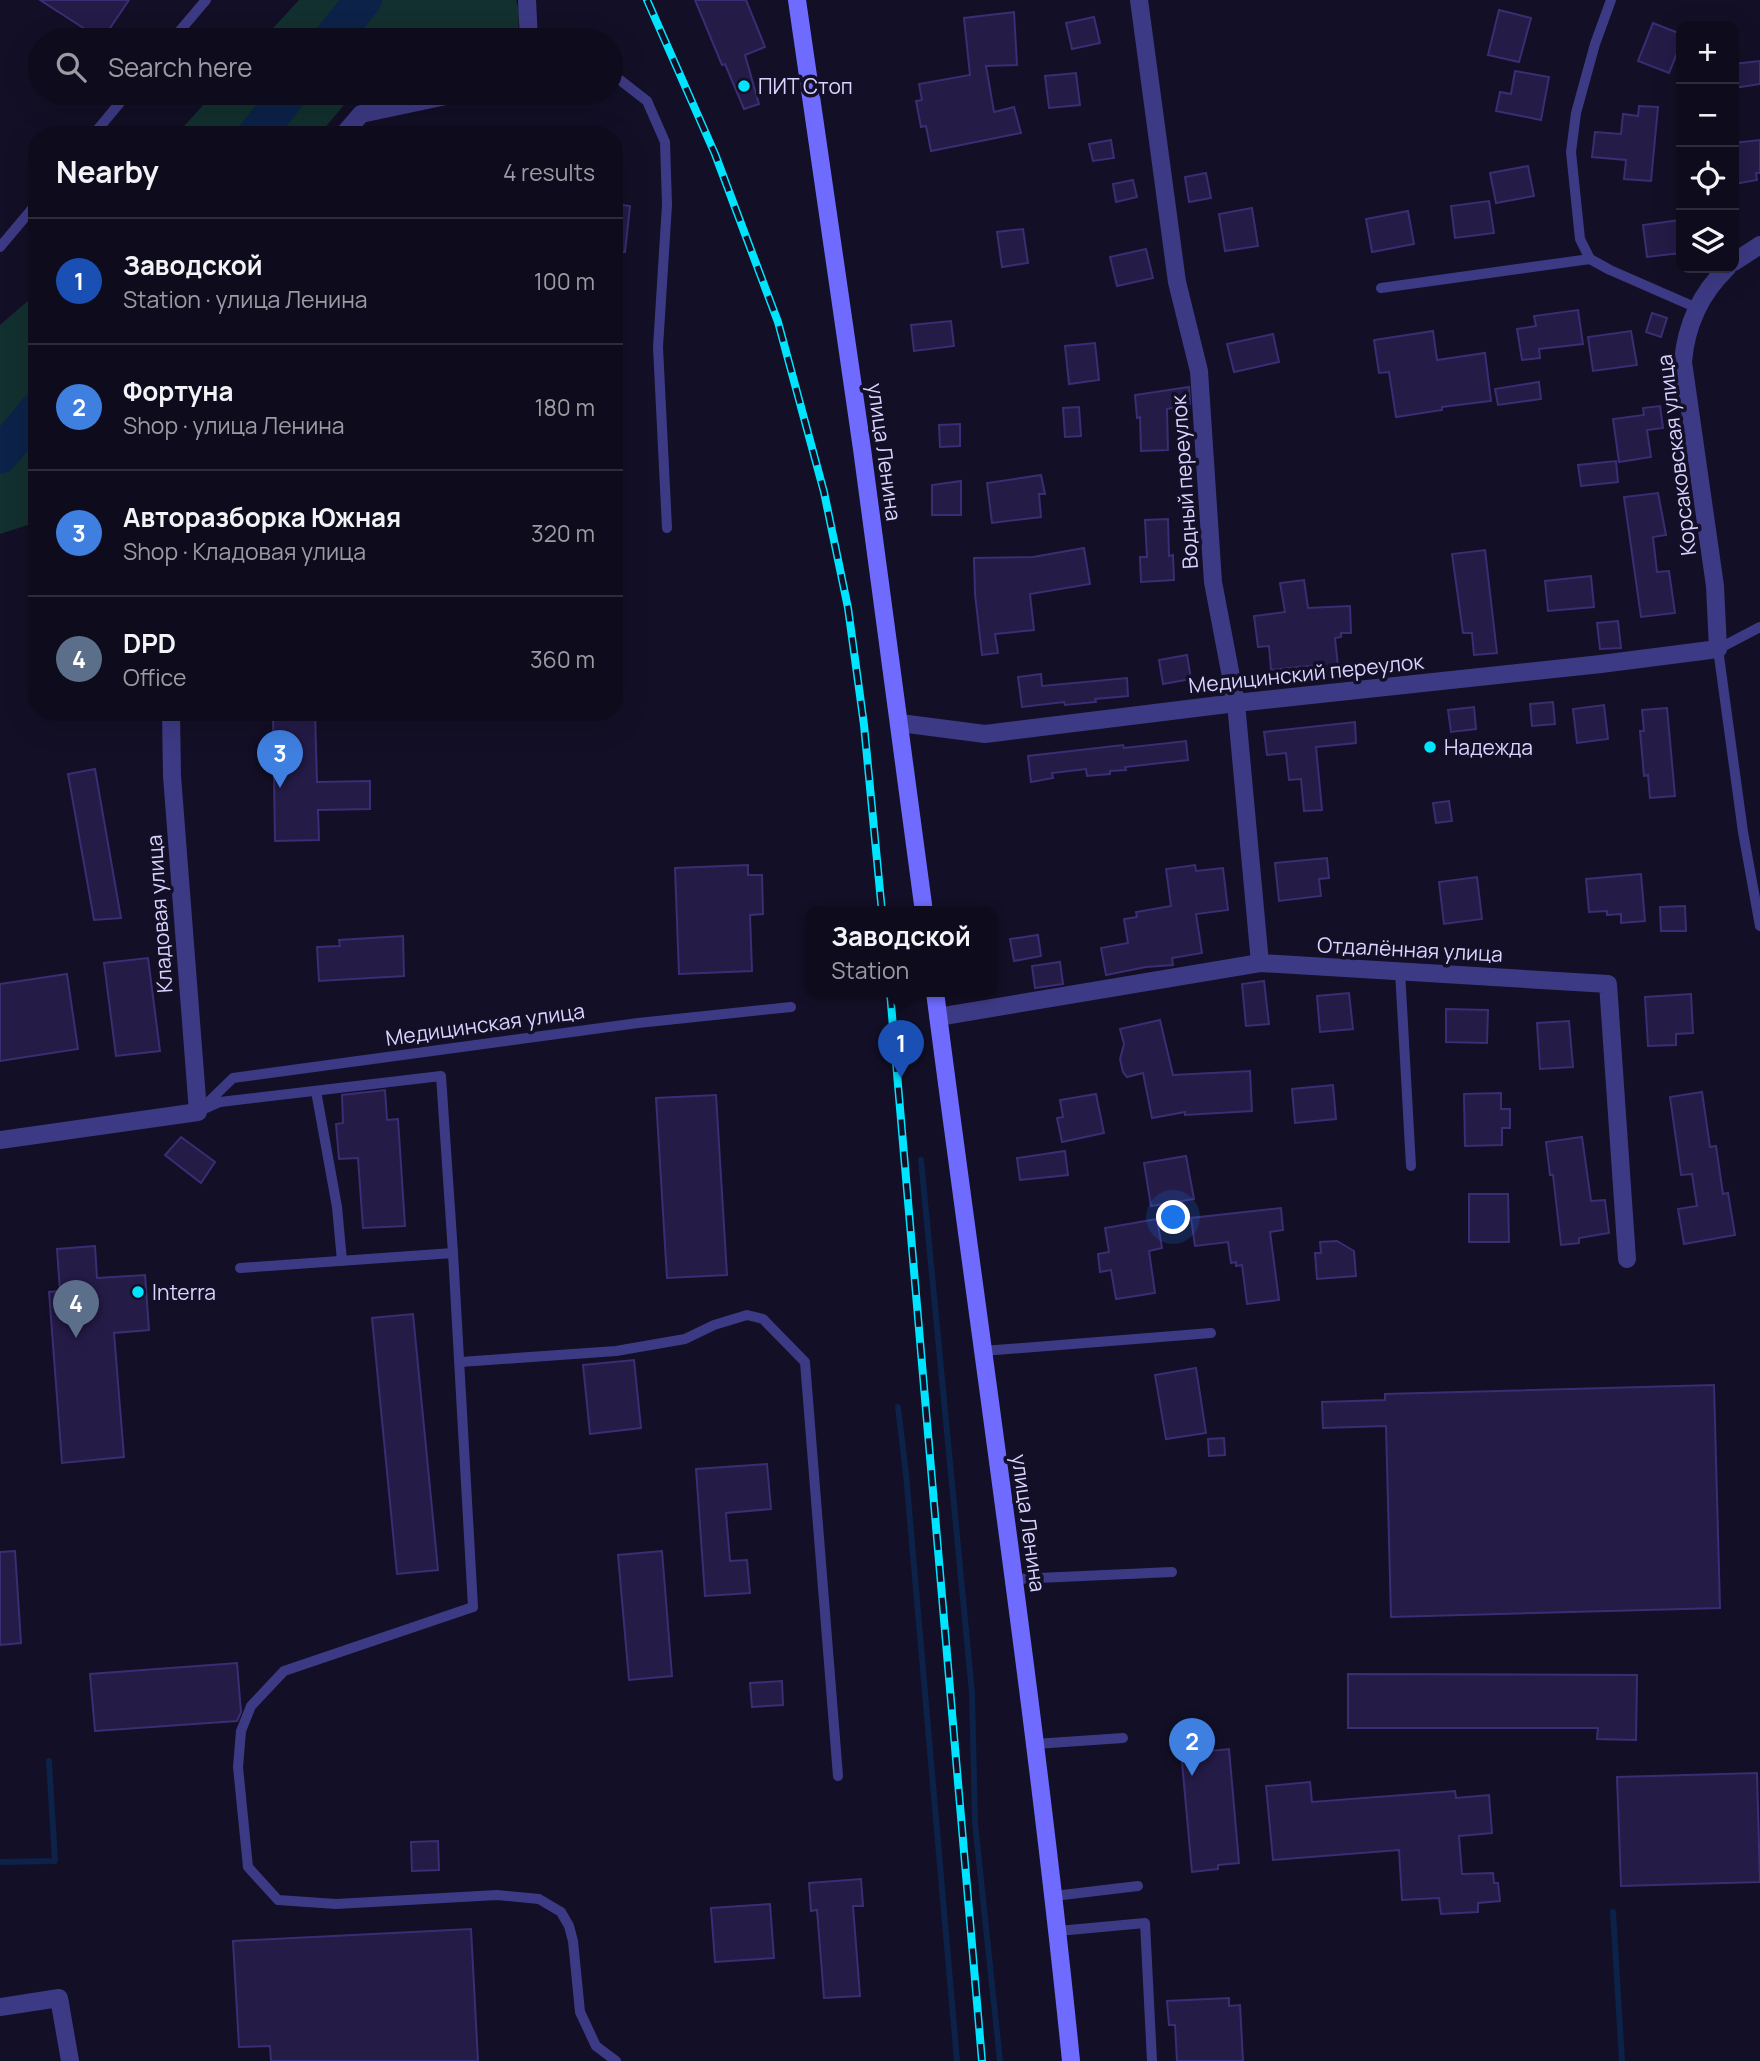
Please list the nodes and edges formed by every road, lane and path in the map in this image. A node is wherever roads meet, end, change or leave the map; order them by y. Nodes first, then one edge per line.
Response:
1 (206, 0) edge
2 (527, 0) edge
3 (797, 0) edge
4 (1139, 0) edge
5 (1611, 0) edge
6 (182, 28) edge
7 (528, 28) edge
8 (623, 82) edge
9 (118, 105) edge
10 (403, 105) edge
11 (100, 126) edge
12 (351, 126) edge
13 (28, 214) edge
14 (1760, 245) edge
15 (0, 247) edge
16 (1590, 259) junction
17 (1739, 259) edge
18 (1723, 273) edge
19 (1381, 288) dead end
20 (1697, 308) junction
21 (667, 528) dead end
22 (1760, 627) edge
23 (1718, 649) junction
24 (1236, 703) junction
25 (171, 721) edge
26 (900, 723) junction
27 (923, 906) edge
28 (1760, 926) edge
29 (1260, 963) junction
30 (1400, 971) junction
31 (936, 997) edge
32 (790, 1007) dead end
33 (938, 1017) junction
34 (316, 1091) junction
35 (198, 1112) junction
36 (0, 1140) edge
37 (1411, 1166) dead end
38 (453, 1253) junction
39 (1627, 1259) dead end
40 (342, 1261) junction
41 (240, 1268) dead end
42 (1211, 1333) dead end
43 (983, 1351) junction
44 (460, 1362) junction
45 (1172, 1572) dead end
46 (1014, 1579) junction
47 (1123, 1738) dead end
48 (1035, 1744) junction
49 (838, 1776) dead end
50 (1138, 1886) dead end
51 (1054, 1896) junction
52 (1058, 1931) junction
53 (0, 2007) edge
54 (70, 2061) edge
55 (616, 2061) edge
56 (1071, 2061) edge
57 (1152, 2061) edge

1 - 6 lane
2 - 7 street
3 - 26 main road, улица Ленина
4 - 24 street, Водный переулок
5 - 16 lane
8 - 21 lane
9 - 11 lane
10 - 12 street
13 - 15 lane
14 - 17 street
16 - 19 lane
16 - 20 lane
18 - 20 street, Корсаковская улица
20 - 23 street, Корсаковская улица
22 - 23 lane
23 - 24 street, Медицинский переулок
23 - 28 lane
24 - 26 street, Медицинский переулок
24 - 29 street, Водный переулок
25 - 35 street, Кладовая улица
26 - 27 main road, улица Ленина
29 - 30 street, Отдалённая улица
29 - 33 street, Отдалённая улица
30 - 37 lane
30 - 39 street, Отдалённая улица
31 - 33 main road, улица Ленина
32 - 35 lane, Медицинская улица
33 - 43 main road, улица Ленина
34 - 35 lane
34 - 38 lane
34 - 40 lane
35 - 36 street
38 - 40 lane
38 - 44 lane
40 - 41 lane
42 - 43 lane
43 - 46 main road, улица Ленина
44 - 49 lane
44 - 55 lane
45 - 46 lane
46 - 48 main road, улица Ленина
47 - 48 lane
48 - 51 main road, улица Ленина
50 - 51 lane
51 - 52 main road, улица Ленина
52 - 56 main road, улица Ленина
52 - 57 lane
53 - 54 street

